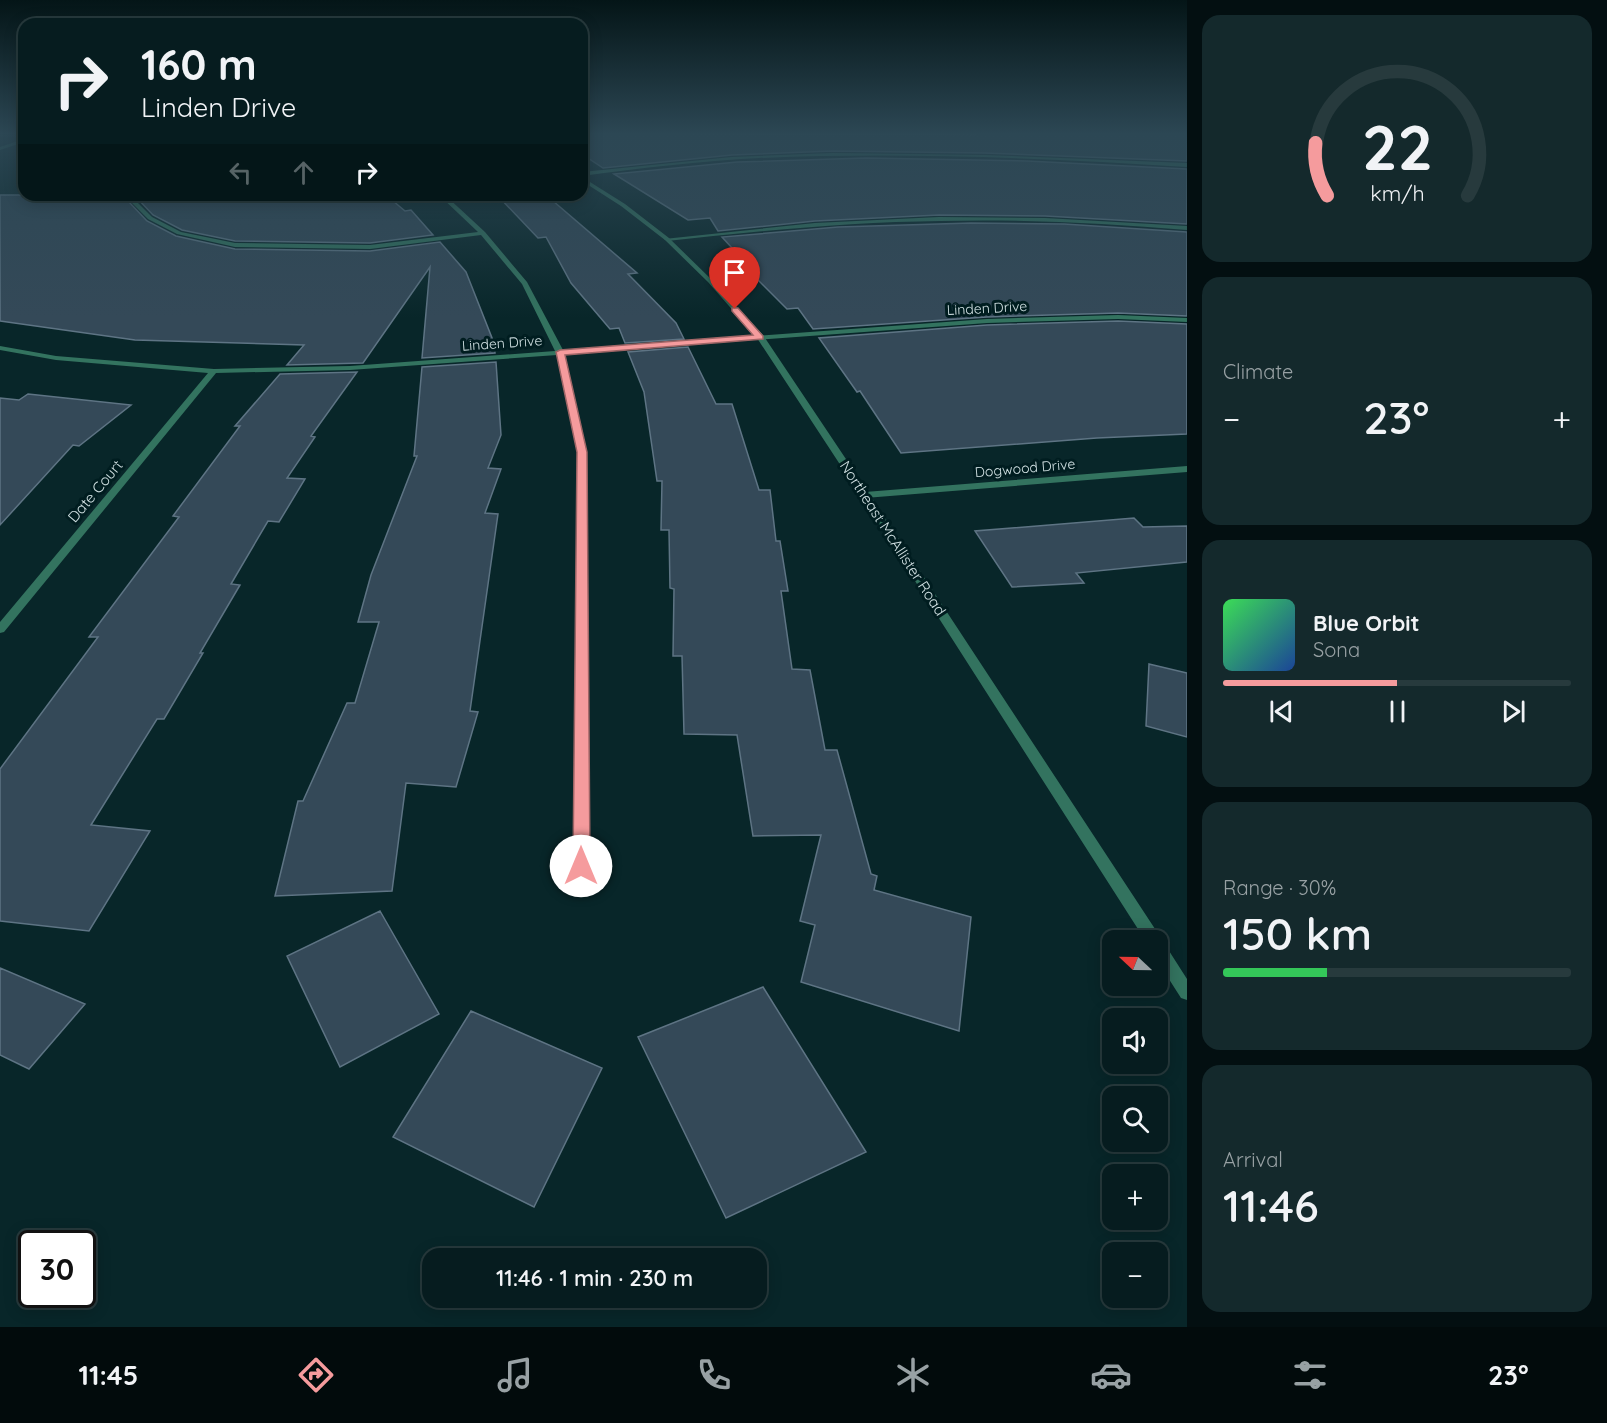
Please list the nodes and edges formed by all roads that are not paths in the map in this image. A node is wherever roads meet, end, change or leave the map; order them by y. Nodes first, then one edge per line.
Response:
1 (606, 195) edge
2 (133, 201) dead end
3 (448, 201) edge
4 (1187, 228) edge
5 (483, 233) junction
6 (667, 239) junction
7 (1187, 320) edge
8 (760, 337) junction
9 (0, 348) edge
10 (560, 352) junction
11 (214, 371) junction
12 (1187, 469) edge
13 (865, 495) junction
14 (0, 629) edge
15 (581, 866) dead end
16 (1147, 930) edge
17 (1168, 964) edge
18 (1187, 993) edge

1 - 6 street, Northeast McAllister Road
2 - 5 street
3 - 5 street
4 - 6 street
5 - 10 street
6 - 8 street, Northeast McAllister Road
7 - 8 street, Linden Drive
8 - 10 street, Linden Drive
8 - 13 street, Northeast McAllister Road
9 - 11 street, Linden Drive
10 - 11 street, Linden Drive
10 - 15 street
11 - 14 street, Date Court
12 - 13 street, Dogwood Drive
13 - 16 street, Northeast McAllister Road
17 - 18 street

